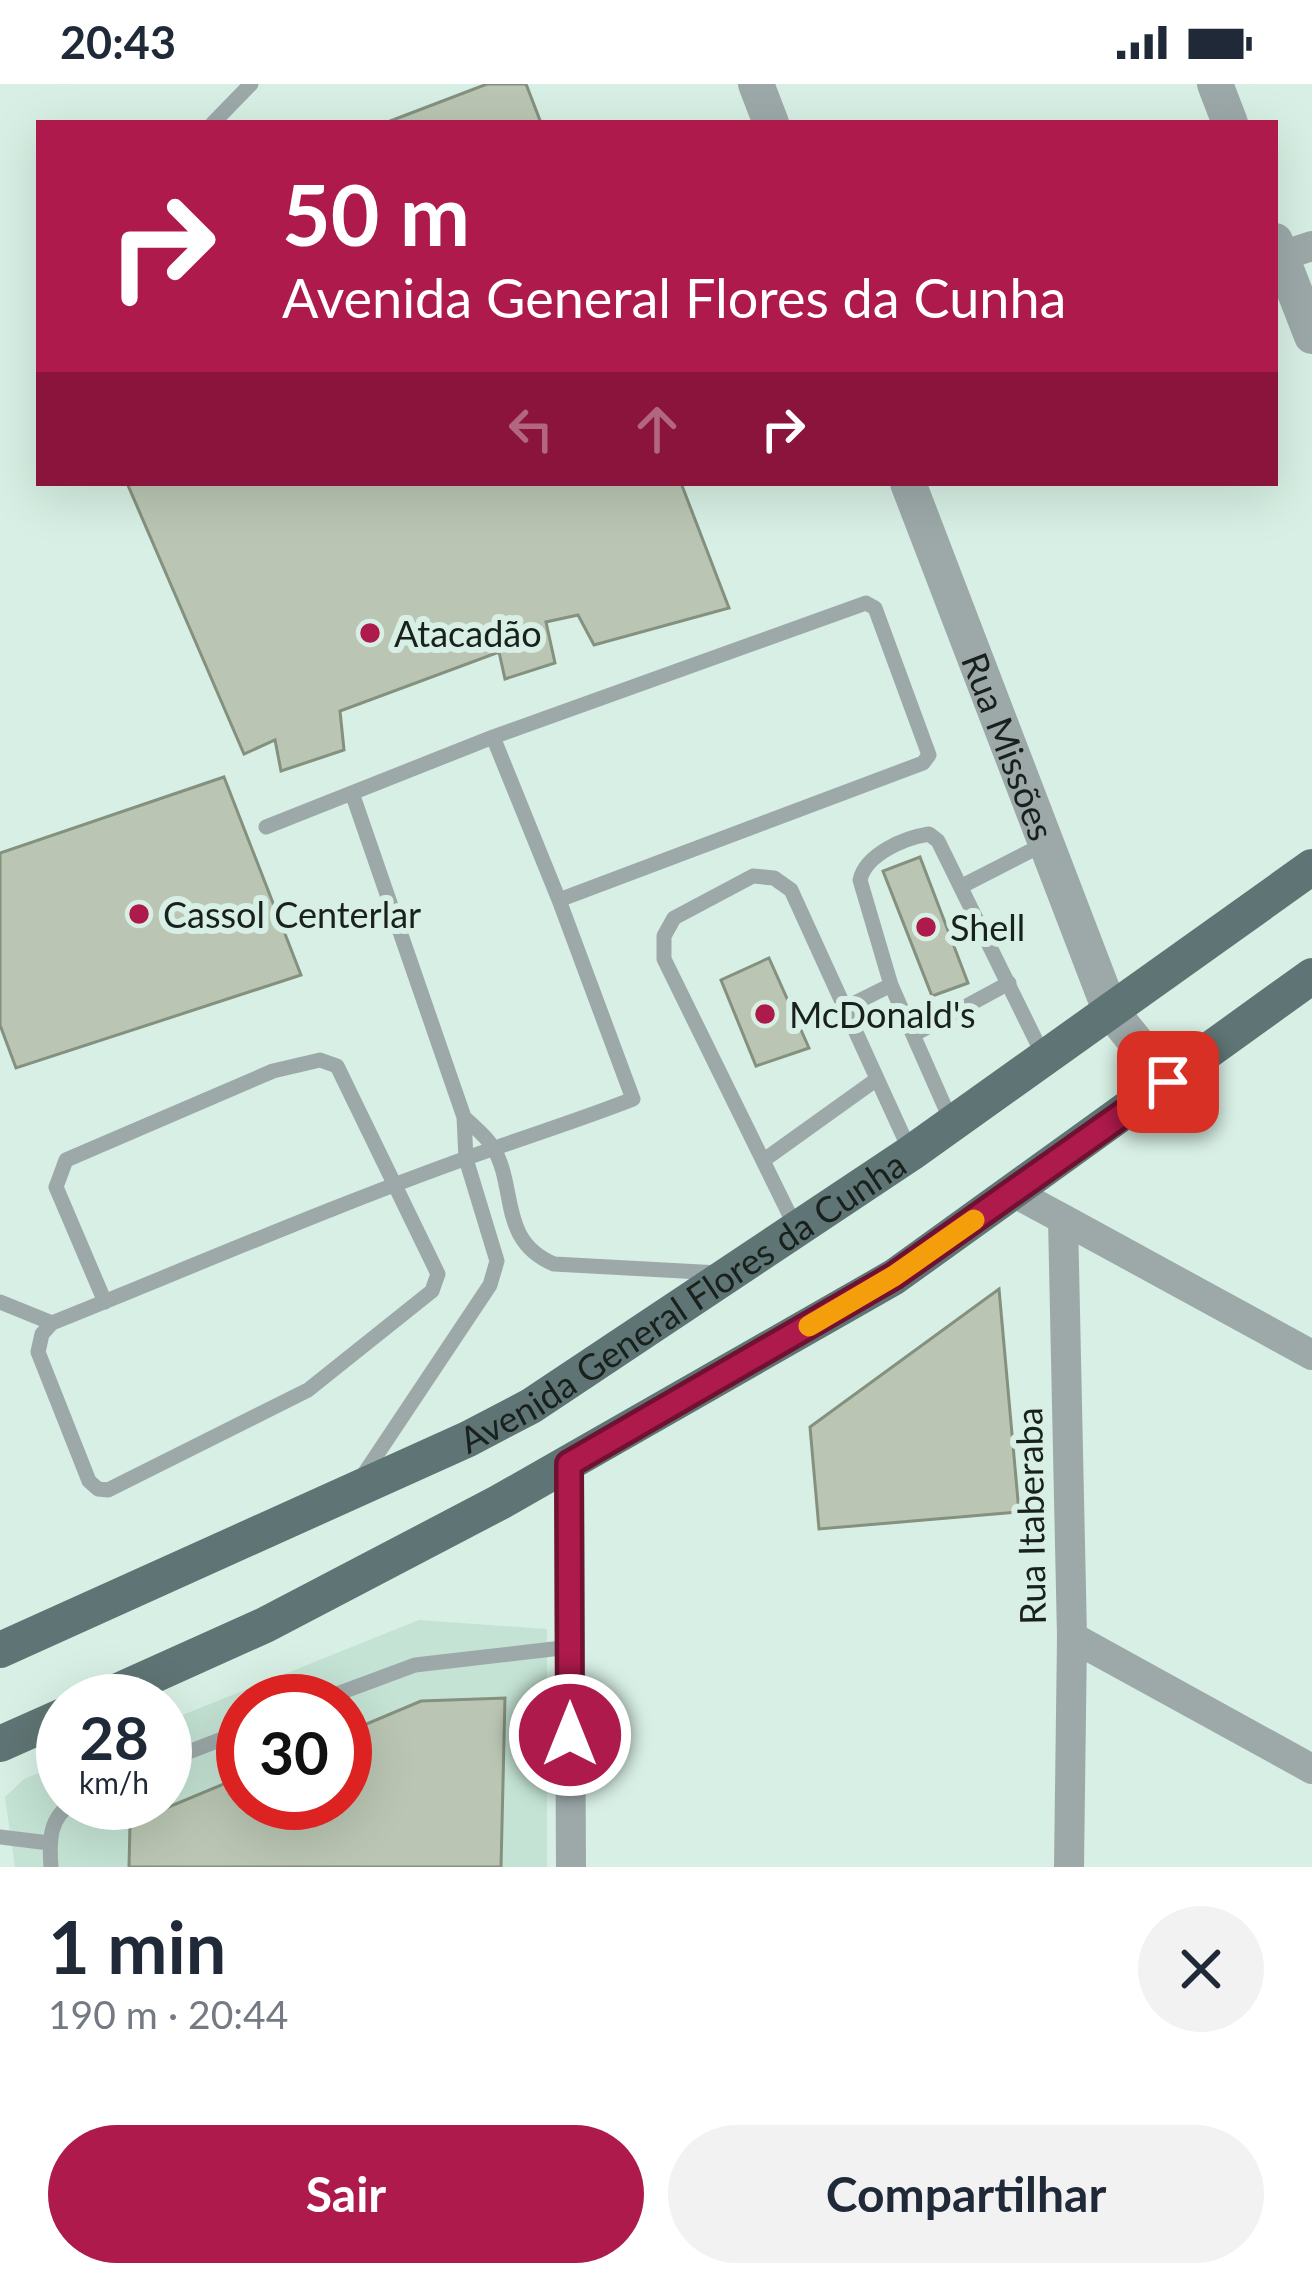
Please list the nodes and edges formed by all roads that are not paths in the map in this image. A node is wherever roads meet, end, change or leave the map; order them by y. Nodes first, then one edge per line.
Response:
1 (251, 84) edge
2 (756, 84) edge
3 (1215, 84) edge
4 (216, 120) edge
5 (770, 120) edge
6 (1229, 120) edge
7 (1289, 248) edge
8 (1312, 336) edge
9 (909, 486) edge
10 (493, 737) junction
11 (352, 793) junction
12 (266, 827) dead end
13 (1046, 843) junction
14 (1312, 867) edge
15 (962, 886) junction
16 (559, 900) junction
17 (1312, 976) edge
18 (1009, 983) junction
19 (891, 985) junction
20 (845, 1008) junction
21 (1110, 1010) junction
22 (913, 1035) junction
23 (1044, 1057) junction
24 (878, 1079) junction
25 (1168, 1082) junction
26 (464, 1117) junction
27 (952, 1123) junction
28 (494, 1148) junction
29 (911, 1153) junction
30 (466, 1159) junction
31 (764, 1160) junction
32 (398, 1186) junction
33 (1013, 1192) junction
34 (1063, 1219) junction
35 (796, 1228) junction
36 (731, 1273) junction
37 (0, 1302) edge
38 (105, 1302) junction
39 (52, 1323) junction
40 (1312, 1354) edge
41 (569, 1464) junction
42 (352, 1491) junction
43 (1072, 1637) junction
44 (570, 1647) junction
45 (0, 1650) edge
46 (157, 1674) edge
47 (372, 1681) edge
48 (36, 1728) edge
49 (0, 1744) edge
50 (1312, 1769) edge
51 (52, 1830) edge
52 (0, 1837) edge
53 (50, 1843) junction
54 (51, 1867) edge
55 (571, 1867) edge
56 (1069, 1867) edge

1 - 4 lane
2 - 5 street
3 - 6 street
7 - 8 street
9 - 13 street, Rua Missões
10 - 11 lane
10 - 16 lane
10 - 16 lane
11 - 12 lane
11 - 26 lane
13 - 15 lane
13 - 21 street, Rua Missões
14 - 21 main road, Avenida General Flores da Cunha
15 - 18 lane
15 - 19 lane
16 - 28 lane
17 - 25 main road
18 - 22 lane
18 - 23 lane
19 - 20 lane
19 - 22 lane
20 - 24 lane
20 - 31 lane
21 - 23 main road, Avenida General Flores da Cunha
21 - 25 street, Rua Missões
22 - 27 lane
23 - 27 main road, Avenida General Flores da Cunha
24 - 29 lane
24 - 31 lane
25 - 33 main road
26 - 28 lane
26 - 30 lane
27 - 29 main road, Avenida General Flores da Cunha
28 - 30 lane
28 - 36 lane
29 - 35 main road, Avenida General Flores da Cunha
30 - 32 lane
30 - 42 lane
31 - 35 lane
32 - 38 lane
32 - 38 lane
32 - 39 lane
33 - 34 street
33 - 41 main road
34 - 40 street
34 - 43 street, Rua Itaberaba
35 - 36 main road, Avenida General Flores da Cunha
36 - 42 main road, Avenida General Flores da Cunha
37 - 39 lane
38 - 39 lane
41 - 44 street
41 - 46 main road
42 - 45 main road, Avenida General Flores da Cunha
43 - 50 street
43 - 56 street, Rua Itaberaba
44 - 47 lane
44 - 55 street
48 - 49 main road
51 - 53 lane
52 - 53 lane
53 - 54 lane

